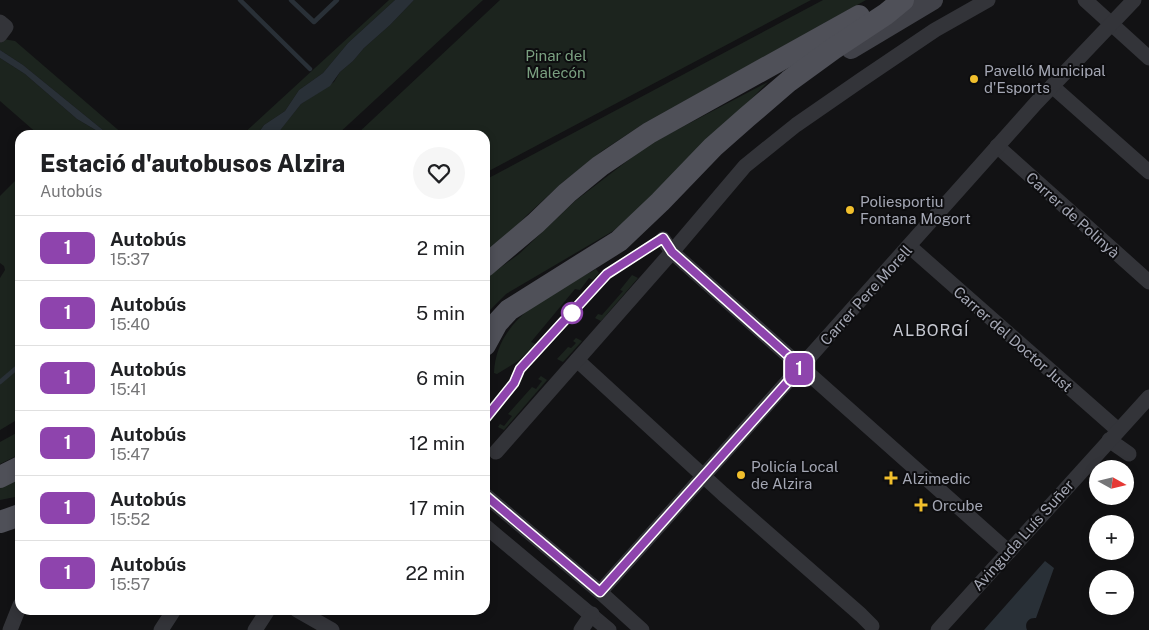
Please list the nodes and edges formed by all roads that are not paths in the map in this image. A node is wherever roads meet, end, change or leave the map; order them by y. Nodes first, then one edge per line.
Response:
1 (896, 0) edge
2 (903, 0) edge
3 (933, 0) edge
4 (988, 0) edge
5 (1085, 0) edge
6 (1134, 0) edge
7 (0, 22) edge
8 (1111, 23) junction
9 (0, 35) edge
10 (1149, 58) edge
11 (1052, 86) junction
12 (998, 146) junction
13 (1149, 172) edge
14 (663, 238) dead end
15 (619, 241) junction
16 (909, 246) junction
17 (672, 252) junction
18 (490, 262) edge
19 (1149, 282) edge
20 (490, 336) edge
21 (577, 360) junction
22 (801, 367) junction
23 (1149, 397) edge
24 (1113, 435) junction
25 (496, 452) dead end
26 (1129, 454) dead end
27 (15, 470) edge
28 (703, 475) junction
29 (0, 477) edge
30 (490, 499) edge
31 (15, 506) edge
32 (0, 510) edge
33 (15, 517) edge
34 (0, 522) edge
35 (15, 527) edge
36 (490, 531) edge
37 (0, 533) edge
38 (1009, 552) junction
39 (600, 592) junction
40 (592, 614) junction
41 (16, 615) edge
42 (171, 615) edge
43 (265, 615) edge
44 (306, 615) edge
45 (871, 629) edge
46 (10, 630) edge
47 (161, 630) edge
48 (255, 630) edge
49 (332, 630) edge
50 (582, 630) edge
51 (609, 630) edge
52 (642, 630) edge
53 (938, 630) edge

1 - 18 main road
2 - 15 main road
3 - 15 street
4 - 17 street
5 - 8 street
6 - 8 street, Carrer Pere Morell
7 - 9 street
8 - 10 street
8 - 11 street, Carrer Pere Morell
11 - 12 street, Carrer Pere Morell
11 - 13 street
12 - 16 street, Carrer Pere Morell
12 - 19 street, Carrer de Polinyà
14 - 17 street
15 - 20 main road
16 - 22 street, Carrer Pere Morell
16 - 24 street, Carrer del Doctor Just
17 - 21 street
17 - 22 street
21 - 25 street
21 - 28 street
22 - 28 street, Carrer Pere Morell
22 - 38 street
23 - 24 street, Avinguda Luís Suñer
24 - 26 street, Carrer del Doctor Just
24 - 38 street, Avinguda Luís Suñer
27 - 29 main road
28 - 39 street, Carrer Pere Morell
28 - 45 street
30 - 39 street
31 - 32 main road
33 - 34 main road
35 - 37 street
36 - 40 street
38 - 53 street, Avinguda Luís Suñer
39 - 52 street
40 - 50 street
40 - 51 street
41 - 46 street
42 - 47 street
43 - 48 street
44 - 49 street

